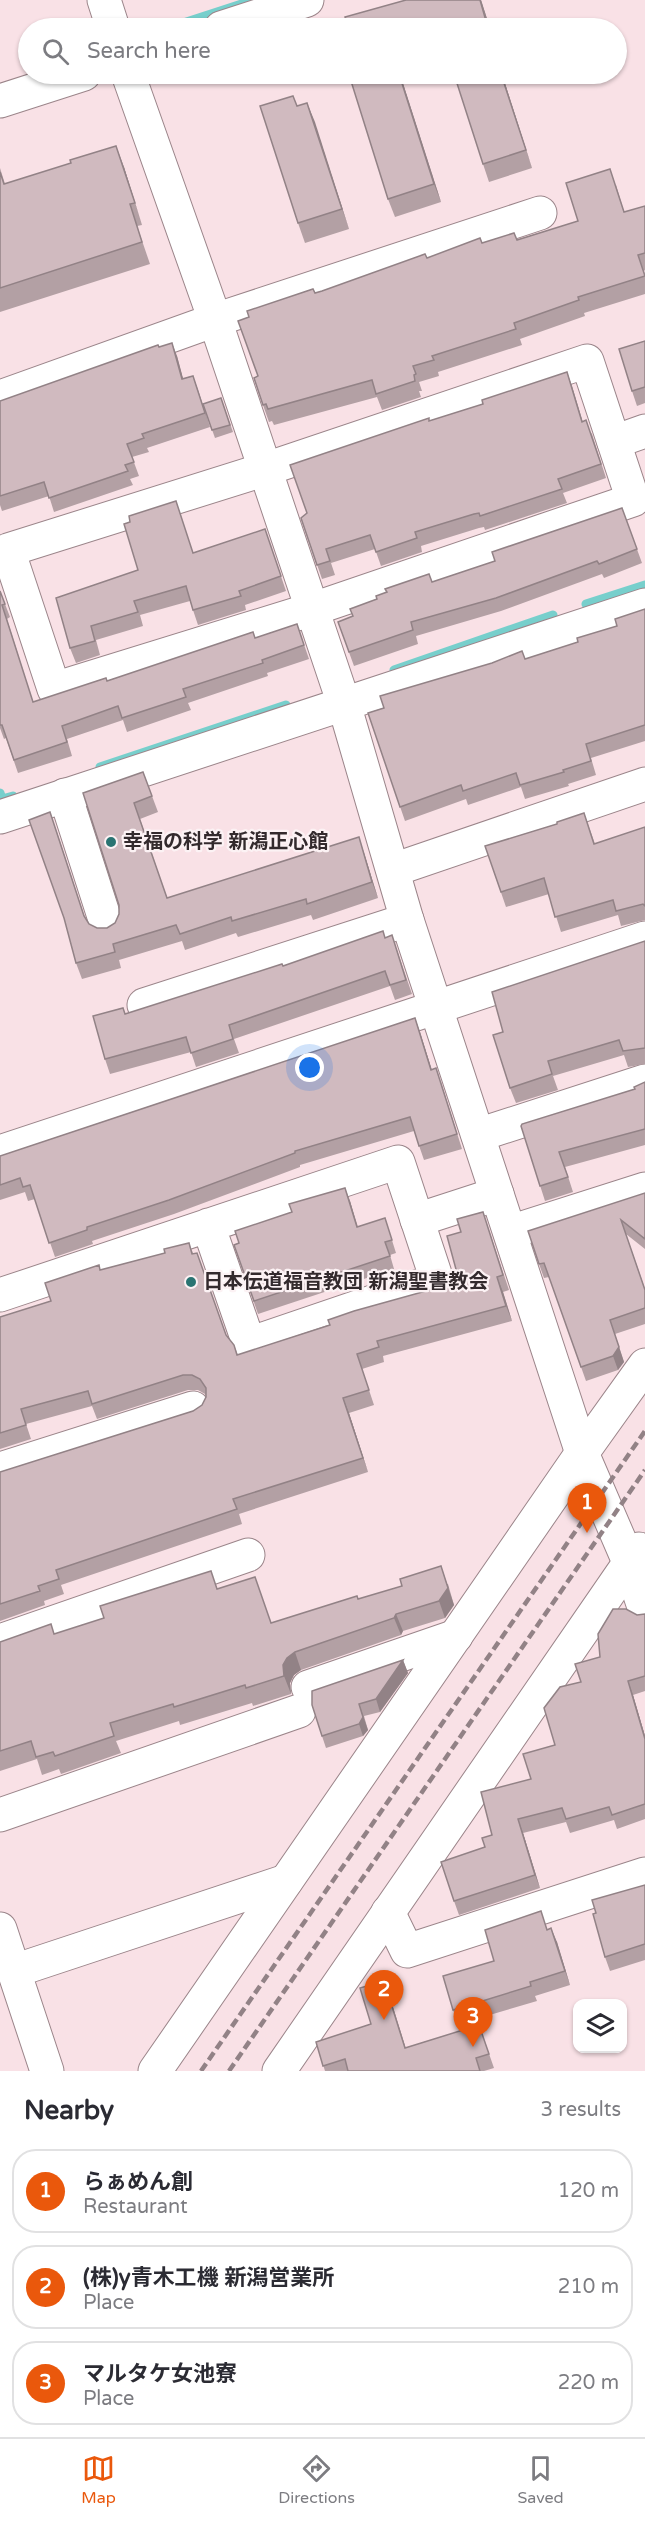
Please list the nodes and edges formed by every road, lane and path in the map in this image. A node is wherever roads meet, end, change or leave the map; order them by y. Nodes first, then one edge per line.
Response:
1 (104, 0) edge
2 (307, 0) edge
3 (110, 18) edge
4 (252, 18) edge
5 (53, 84) edge
6 (132, 84) edge
7 (0, 101) edge
8 (540, 213) dead end
9 (215, 320) junction
10 (0, 397) edge
11 (645, 432) edge
12 (614, 442) junction
13 (266, 469) junction
14 (645, 604) edge
15 (313, 609) junction
16 (344, 704) junction
17 (645, 783) edge
18 (65, 795) junction
19 (0, 817) edge
20 (393, 870) junction
21 (407, 920) junction
22 (107, 926) edge
23 (645, 938) edge
24 (144, 1005) edge
25 (435, 1006) junction
26 (645, 1081) edge
27 (478, 1136) junction
28 (0, 1152) edge
29 (645, 1189) edge
30 (497, 1194) junction
31 (417, 1220) junction
32 (208, 1225) junction
33 (510, 1232) junction
34 (0, 1295) edge
35 (645, 1365) edge
36 (194, 1408) edge
37 (582, 1453) junction
38 (0, 1469) edge
39 (637, 1551) edge
40 (248, 1555) dead end
41 (645, 1610) edge
42 (456, 1636) junction
43 (0, 1641) edge
44 (0, 1815) edge
45 (645, 1874) edge
46 (286, 1881) junction
47 (388, 1912) junction
48 (0, 1929) edge
49 (14, 1971) junction
50 (12, 2006) edge
51 (47, 2071) edge
52 (155, 2071) edge
53 (279, 2071) edge

1 - 3 street
2 - 4 street
5 - 7 street
6 - 9 street
8 - 9 street
9 - 10 street
9 - 13 street
11 - 12 street
12 - 13 street
12 - 15 street
13 - 15 street
13 - 15 street
14 - 16 street
15 - 16 street
16 - 18 street
16 - 20 street
17 - 20 street
18 - 19 street
18 - 22 street
20 - 21 street
21 - 24 street
21 - 25 street
23 - 25 street
25 - 27 street
25 - 28 street
26 - 27 street
27 - 30 street
29 - 33 street
30 - 31 street
30 - 33 street
31 - 32 street
31 - 32 street
32 - 34 street
33 - 37 street
35 - 37 street
36 - 38 street
37 - 39 street
37 - 42 street
39 - 41 street
39 - 47 street
40 - 43 street
42 - 44 street
42 - 46 street
45 - 47 street
46 - 49 street
46 - 52 street
47 - 53 street
48 - 49 street
49 - 50 street
50 - 51 street

